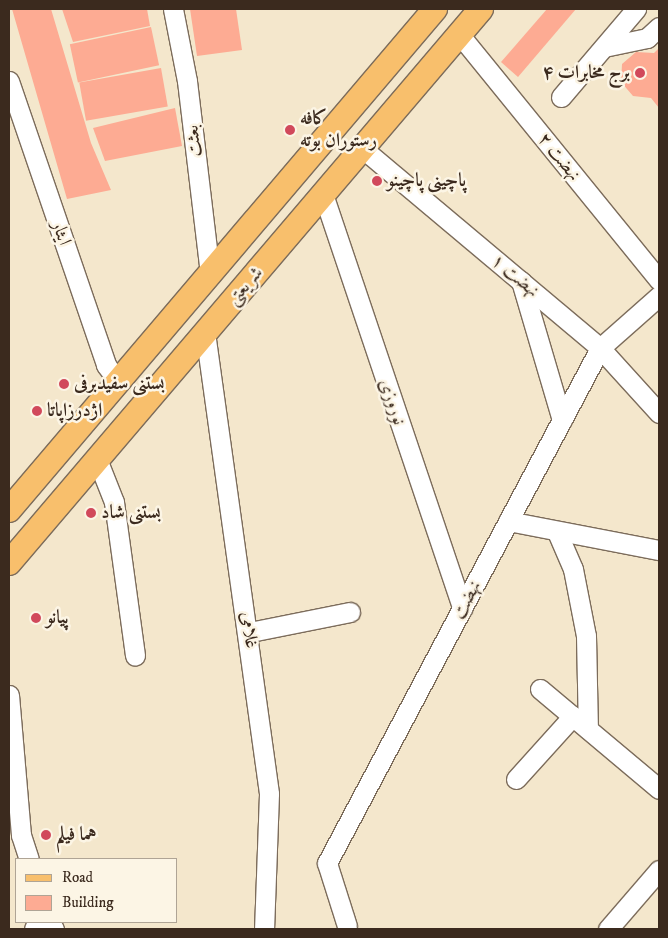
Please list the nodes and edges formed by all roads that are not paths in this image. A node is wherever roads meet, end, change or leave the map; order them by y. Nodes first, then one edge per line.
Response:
1 (173, 9) edge
2 (436, 9) edge
3 (481, 9) edge
4 (636, 9) edge
5 (659, 27) edge
6 (459, 34) junction
7 (604, 46) junction
8 (9, 81) edge
9 (561, 97) dead end
10 (362, 148) junction
11 (323, 194) junction
12 (210, 273) junction
13 (659, 280) edge
14 (521, 281) junction
15 (659, 296) edge
16 (205, 332) junction
17 (600, 348) junction
18 (118, 381) junction
19 (659, 413) edge
20 (562, 420) junction
21 (97, 459) junction
22 (9, 510) edge
23 (508, 522) junction
24 (557, 532) junction
25 (659, 550) edge
26 (9, 563) edge
27 (462, 608) junction
28 (350, 612) dead end
29 (250, 632) junction
30 (135, 656) dead end
31 (540, 689) dead end
32 (9, 695) edge
33 (573, 716) junction
34 (588, 729) junction
35 (516, 780) dead end
36 (659, 789) edge
37 (29, 858) edge
38 (659, 870) edge
39 (347, 926) dead end
40 (264, 929) edge
41 (608, 929) edge

1 - 12 street, بعثت
2 - 12 main road, شریعتی
3 - 6 main road, شریعتی
4 - 7 street
5 - 7 street
6 - 10 main road, شریعتی
6 - 13 street, نهضت ۲
7 - 9 street
8 - 18 street, ایثار
10 - 11 main road, شریعتی
10 - 14 street, نهضت ۱
11 - 16 main road, شریعتی
11 - 27 street, نوروزی
12 - 18 main road, شریعتی
14 - 17 street, نهضت ۱
14 - 20 street
15 - 17 street, نهضت
16 - 21 main road, شریعتی
16 - 29 street, غلامی
17 - 19 street, نهضت ۱
17 - 20 street, نهضت
18 - 22 main road, شریعتی
20 - 23 street, نهضت
21 - 26 main road, شریعتی
21 - 30 street
23 - 24 street
23 - 27 street, نهضت
24 - 25 street
24 - 34 street
27 - 39 street, نهضت
28 - 29 street
29 - 40 street, غلامی
31 - 33 street
32 - 37 street
33 - 34 street
33 - 35 street
34 - 36 street
38 - 41 street

